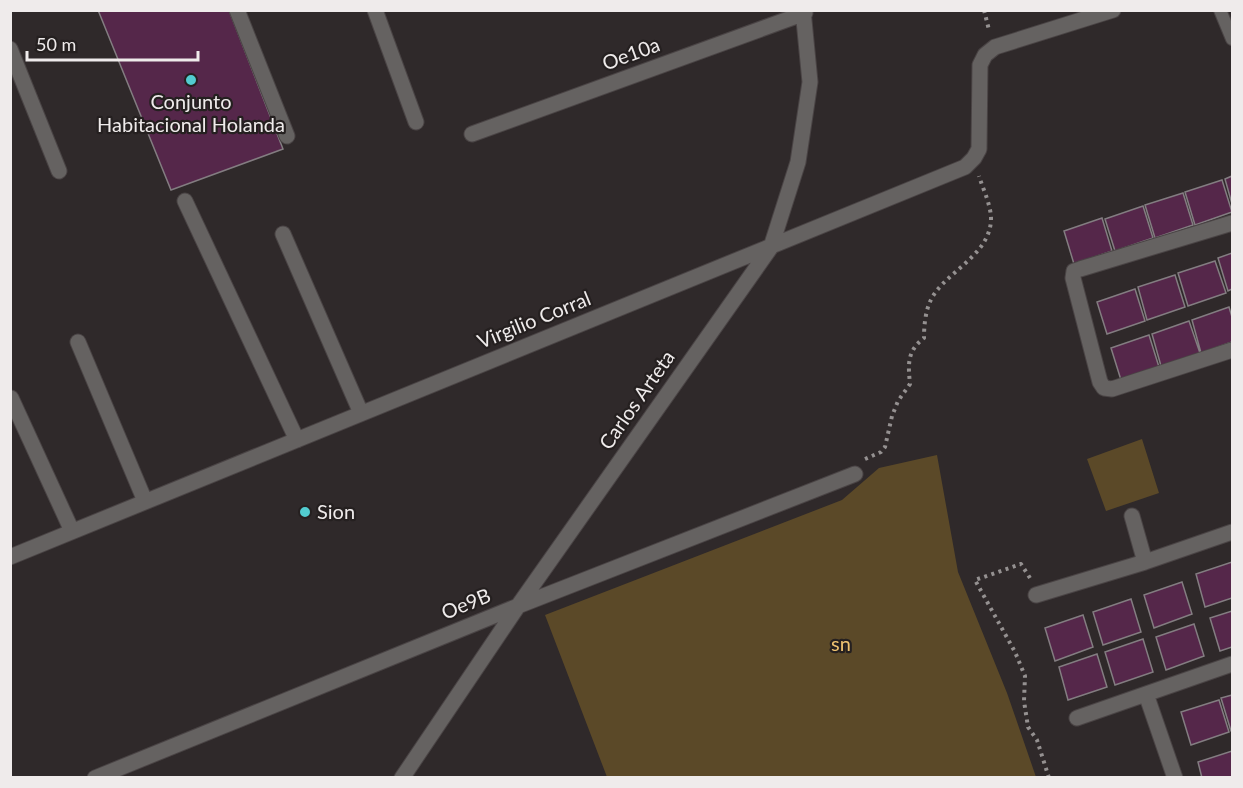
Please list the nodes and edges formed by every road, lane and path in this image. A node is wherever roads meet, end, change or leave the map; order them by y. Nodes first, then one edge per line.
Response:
1 (237, 10) edge
2 (375, 10) edge
3 (1113, 10) edge
4 (1220, 10) edge
5 (804, 12) edge
6 (1233, 39) edge
7 (10, 49) edge
8 (416, 122) dead end
9 (472, 134) dead end
10 (287, 136) dead end
11 (974, 158) junction
12 (59, 171) dead end
13 (185, 201) dead end
14 (1233, 223) edge
15 (283, 234) dead end
16 (771, 247) junction
17 (78, 342) dead end
18 (1233, 350) edge
19 (11, 398) edge
20 (361, 413) junction
21 (297, 440) junction
22 (855, 474) joint
23 (146, 501) junction
24 (1132, 516) dead end
25 (72, 531) junction
26 (1233, 532) edge
27 (10, 557) edge
28 (1145, 562) junction
29 (1021, 564) dead end
30 (1036, 595) dead end
31 (518, 606) junction
32 (1233, 664) edge
33 (1146, 694) junction
34 (1077, 718) dead end
35 (95, 777) edge
36 (402, 777) edge
37 (1049, 777) edge
38 (1174, 777) edge

1 - 10 street
2 - 8 street
3 - 11 street
4 - 6 lane
5 - 9 street, Oe10a
5 - 16 street, Carlos Arteta
7 - 12 street
11 - 16 street, Virgilio Corral
11 - 22 path
13 - 21 street
14 - 18 street
15 - 20 street
16 - 20 street, Virgilio Corral
16 - 31 street, Carlos Arteta
17 - 23 street
19 - 25 street
20 - 21 street, Virgilio Corral
21 - 23 street, Virgilio Corral
22 - 31 street, Oe9B
23 - 25 street, Virgilio Corral
24 - 28 street
25 - 27 street, Virgilio Corral
26 - 28 street
28 - 30 street
29 - 37 path
31 - 35 street, Oe9B
31 - 36 street, Carlos Arteta
32 - 33 street
33 - 34 street
33 - 38 street

